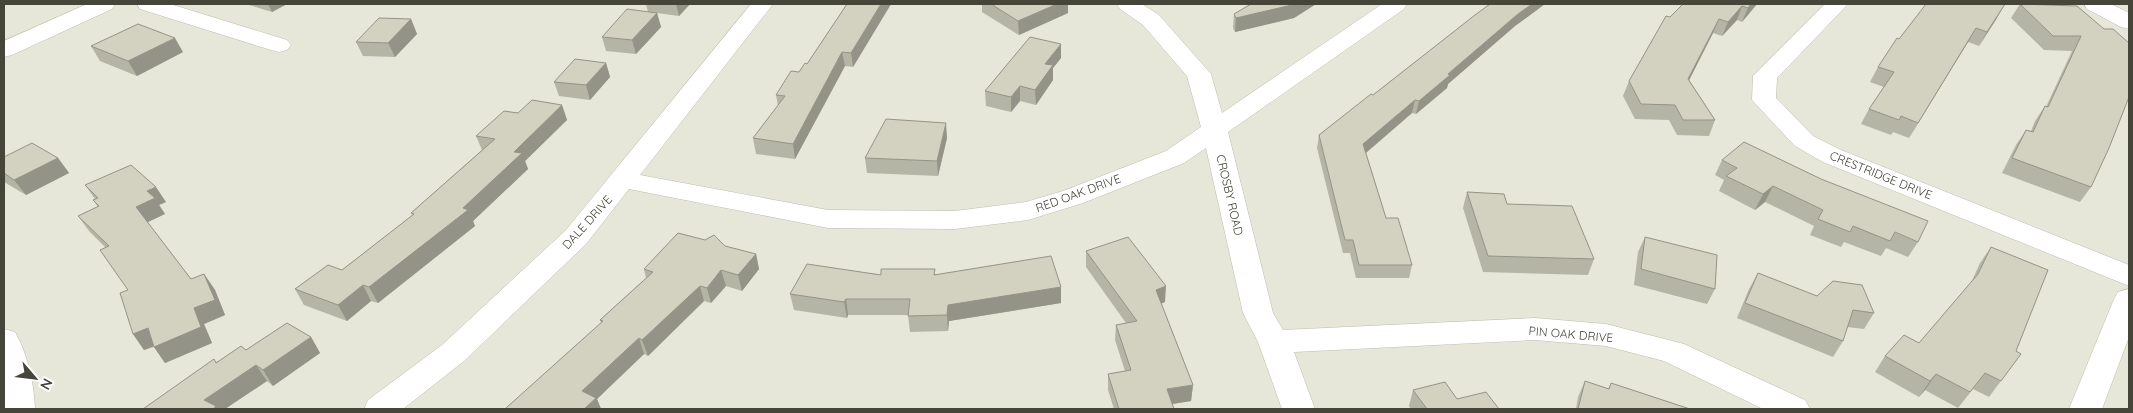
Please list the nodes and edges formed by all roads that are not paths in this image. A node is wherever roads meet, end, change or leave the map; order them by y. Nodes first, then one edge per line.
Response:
1 (104, 4) edge
2 (148, 4) edge
3 (762, 4) edge
4 (1128, 4) edge
5 (1396, 4) edge
6 (1837, 4) edge
7 (2095, 4) edge
8 (2129, 22) edge
9 (279, 45) dead end
10 (4, 50) edge
11 (1214, 129) junction
12 (624, 180) junction
13 (2129, 276) edge
14 (2129, 299) edge
15 (4, 340) edge
16 (1274, 342) junction
17 (19, 409) edge
18 (380, 409) edge
19 (1298, 409) edge
20 (1793, 409) edge
21 (2085, 409) edge

1 - 10 street
2 - 9 street
3 - 12 street, DALE DRIVE
4 - 11 street, CROSBY ROAD
5 - 11 street, RED OAK DRIVE
6 - 13 street, CRESTRIDGE DRIVE
7 - 8 street
11 - 12 street, RED OAK DRIVE
11 - 16 street, CROSBY ROAD
12 - 18 street, DALE DRIVE
14 - 21 street
15 - 17 street
16 - 19 street, CROSBY ROAD
16 - 20 street, PIN OAK DRIVE

